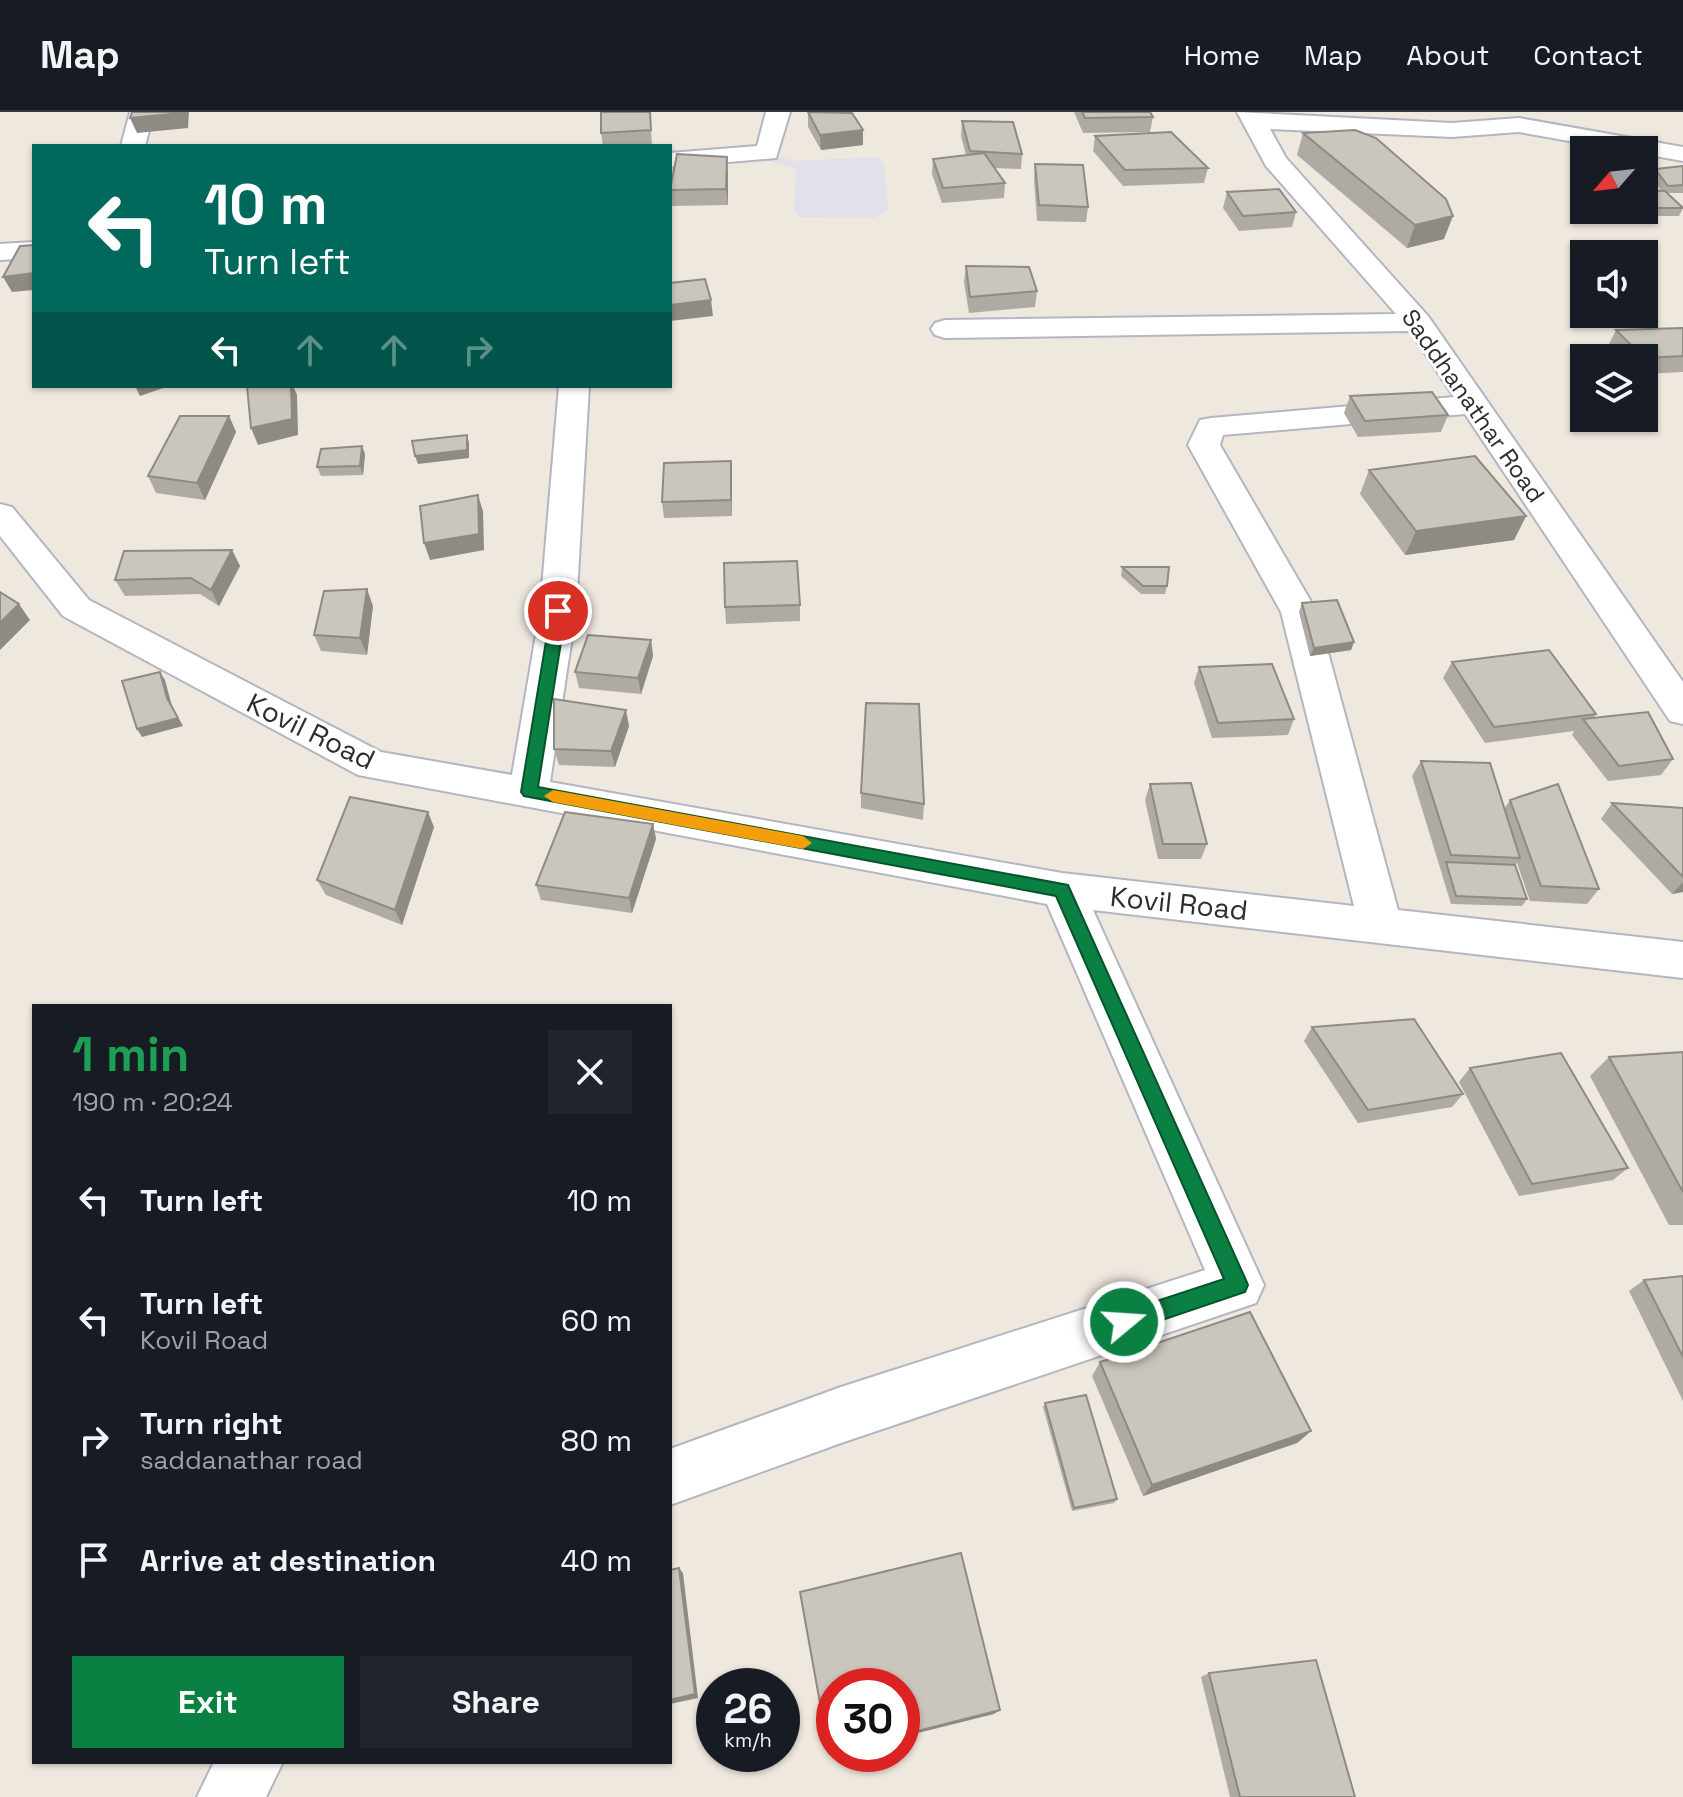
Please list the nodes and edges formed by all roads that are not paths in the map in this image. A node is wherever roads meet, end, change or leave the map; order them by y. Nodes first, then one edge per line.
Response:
1 (142, 112) edge
2 (778, 112) edge
3 (1251, 116) edge
4 (134, 144) edge
5 (1683, 154) edge
6 (672, 160) edge
7 (32, 250) edge
8 (0, 252) edge
9 (1418, 322) junction
10 (945, 329) dead end
11 (574, 388) edge
12 (1473, 404) junction
13 (0, 514) edge
14 (1683, 711) edge
15 (529, 792) junction
16 (1062, 890) junction
17 (1380, 922) junction
18 (1683, 959) edge
19 (672, 1476) edge
20 (250, 1764) edge
21 (229, 1797) edge

1 - 4 street
2 - 6 street
3 - 5 street
3 - 9 street, Saddhanathar Road
7 - 8 street
9 - 10 street
9 - 12 street, Saddhanathar Road
11 - 15 street
12 - 14 street, Saddhanathar Road
12 - 17 street
13 - 15 street, Kovil Road
15 - 16 street, Kovil Road
16 - 17 street
16 - 18 street, Kovil Road
16 - 19 street
17 - 18 street
20 - 21 street

